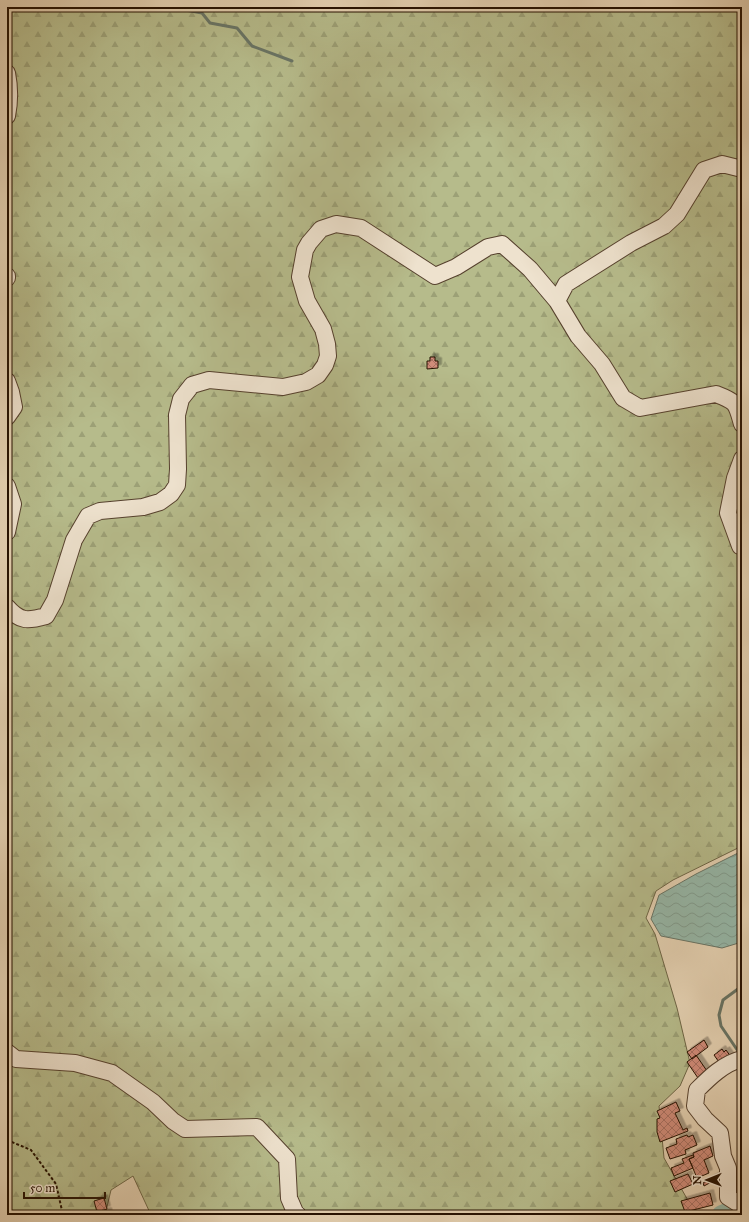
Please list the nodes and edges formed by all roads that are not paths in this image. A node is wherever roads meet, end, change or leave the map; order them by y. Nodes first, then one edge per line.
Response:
1 (7, 73) edge
2 (7, 116) edge
3 (742, 168) edge
4 (556, 301) junction
5 (7, 381) edge
6 (7, 417) edge
7 (742, 424) edge
8 (742, 459) edge
9 (7, 486) edge
10 (7, 532) edge
11 (742, 546) edge
12 (7, 607) edge
13 (7, 1052) edge
14 (741, 1059) edge
15 (739, 1204) edge
16 (298, 1215) edge

1 - 2 street
3 - 4 street
4 - 7 street
4 - 12 street
5 - 6 street
8 - 11 street
9 - 10 street
13 - 16 street
14 - 15 street

